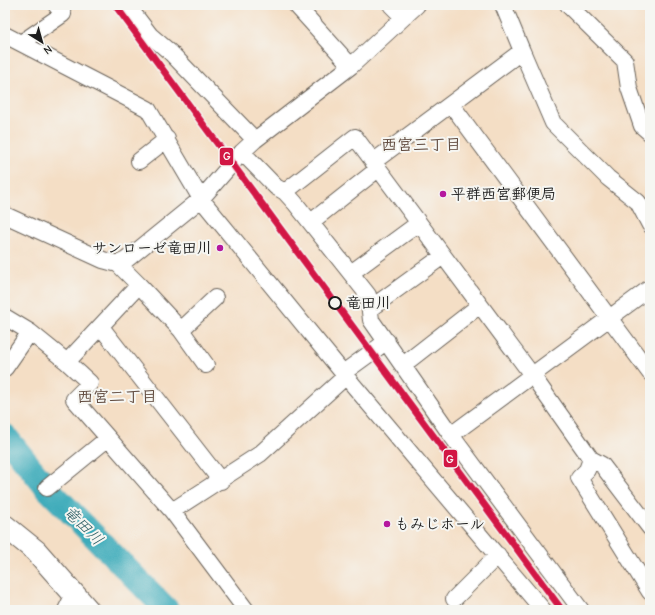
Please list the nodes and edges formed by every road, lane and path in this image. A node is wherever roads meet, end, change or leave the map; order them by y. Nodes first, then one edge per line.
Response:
1 (56, 5) edge
2 (127, 5) edge
3 (296, 5) edge
4 (392, 5) edge
5 (417, 5) edge
6 (503, 5) edge
7 (568, 5) edge
8 (403, 17) junction
9 (5, 35) edge
10 (21, 43) junction
11 (522, 51) junction
12 (351, 66) junction
13 (451, 104) junction
14 (650, 133) edge
15 (167, 139) junction
16 (255, 140) junction
17 (242, 152) junction
18 (139, 161) dead end
19 (376, 166) junction
20 (285, 192) junction
21 (201, 199) junction
22 (8, 221) edge
23 (311, 222) junction
24 (419, 223) junction
25 (650, 224) edge
26 (443, 256) junction
27 (118, 264) junction
28 (352, 273) junction
29 (139, 285) junction
30 (650, 288) edge
31 (215, 298) dead end
32 (480, 305) junction
33 (371, 308) junction
34 (5, 317) edge
35 (609, 318) junction
36 (101, 327) junction
37 (181, 330) junction
38 (30, 332) junction
39 (387, 341) junction
40 (67, 362) junction
41 (206, 365) dead end
42 (403, 365) junction
43 (5, 368) edge
44 (650, 373) edge
45 (345, 374) junction
46 (532, 376) junction
47 (451, 435) junction
48 (107, 439) junction
49 (591, 459) junction
50 (221, 481) junction
51 (47, 488) dead end
52 (172, 511) junction
53 (5, 526) edge
54 (650, 528) edge
55 (498, 555) junction
56 (650, 592) edge
57 (454, 599) dead end
58 (76, 605) edge
59 (246, 610) edge
60 (543, 610) edge
61 (581, 610) edge

1 - 10 street
2 - 16 street
3 - 12 street
4 - 8 street
5 - 8 street
6 - 11 street
7 - 14 street
8 - 12 street
9 - 10 street
10 - 15 street
11 - 13 street
11 - 25 street
12 - 16 street
13 - 19 street
13 - 35 street
15 - 18 street
15 - 21 street
16 - 17 street
17 - 20 street
17 - 21 street
19 - 20 street
19 - 23 street
19 - 24 street
20 - 23 street
21 - 27 street
21 - 45 street
22 - 27 street
23 - 28 street
24 - 26 street
24 - 28 street
26 - 32 street
26 - 33 street
27 - 29 street
28 - 33 street
29 - 36 street
29 - 37 street
30 - 35 street
31 - 37 street
32 - 42 street
32 - 46 street
33 - 39 street
34 - 38 street
35 - 44 street
35 - 46 street
36 - 40 street
36 - 50 street
37 - 41 street
38 - 40 street
38 - 43 street
39 - 42 street
39 - 45 street
40 - 48 street
42 - 47 street
45 - 50 street
45 - 55 street
46 - 47 street
46 - 49 street
47 - 61 street
48 - 51 street
48 - 52 street
49 - 54 street
49 - 56 street
50 - 52 street
52 - 59 street
53 - 58 highway
55 - 57 street
55 - 60 street

